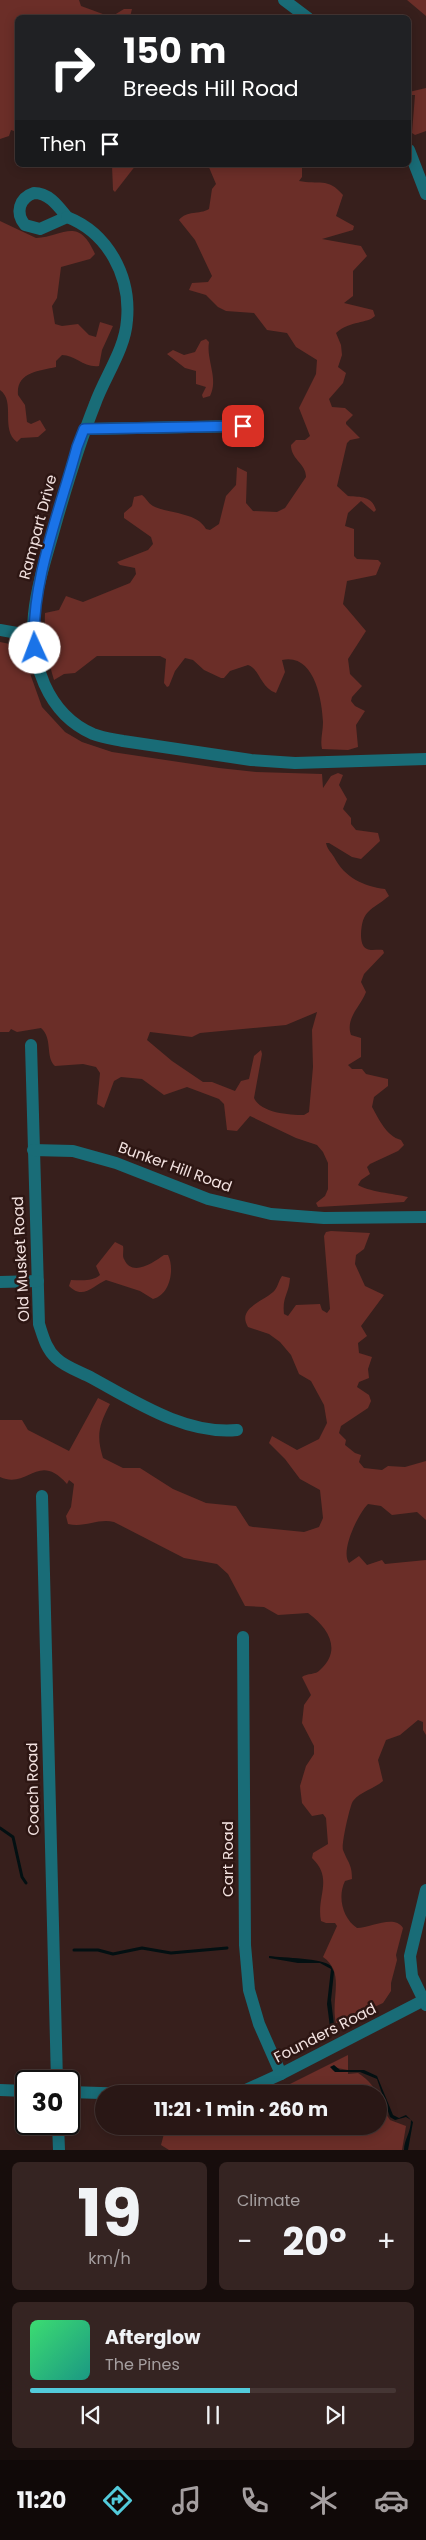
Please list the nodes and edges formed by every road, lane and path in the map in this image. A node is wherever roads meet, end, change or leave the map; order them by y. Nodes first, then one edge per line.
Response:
1 (284, 0) edge
2 (304, 15) edge
3 (411, 155) edge
4 (426, 194) edge
5 (67, 217) dead end
6 (243, 426) dead end
7 (84, 429) junction
8 (0, 630) edge
9 (34, 636) junction
10 (426, 759) edge
11 (31, 1045) dead end
12 (33, 1150) junction
13 (426, 1217) edge
14 (38, 1281) junction
15 (0, 1282) edge
16 (238, 1430) dead end
17 (42, 1496) dead end
18 (243, 1637) dead end
19 (426, 1890) edge
20 (425, 2002) edge
21 (57, 2070) edge
22 (281, 2074) junction
23 (257, 2085) edge
24 (0, 2090) edge
25 (15, 2091) edge
26 (80, 2092) edge
27 (95, 2093) edge
28 (58, 2135) edge
29 (59, 2150) edge

1 - 2 street
3 - 4 street
5 - 7 street, Rampart Drive
6 - 7 street
7 - 9 street, Rampart Drive
8 - 9 street
9 - 10 street, Rampart Drive
11 - 12 street, Old Musket Road
12 - 13 street, Bunker Hill Road
12 - 14 street, Old Musket Road
14 - 15 street
14 - 16 street, Old Musket Road
17 - 21 street, Coach Road
18 - 22 street, Cart Road
19 - 20 street
20 - 22 street, Founders Road
22 - 23 street, Founders Road
24 - 25 street
26 - 27 street
28 - 29 street

